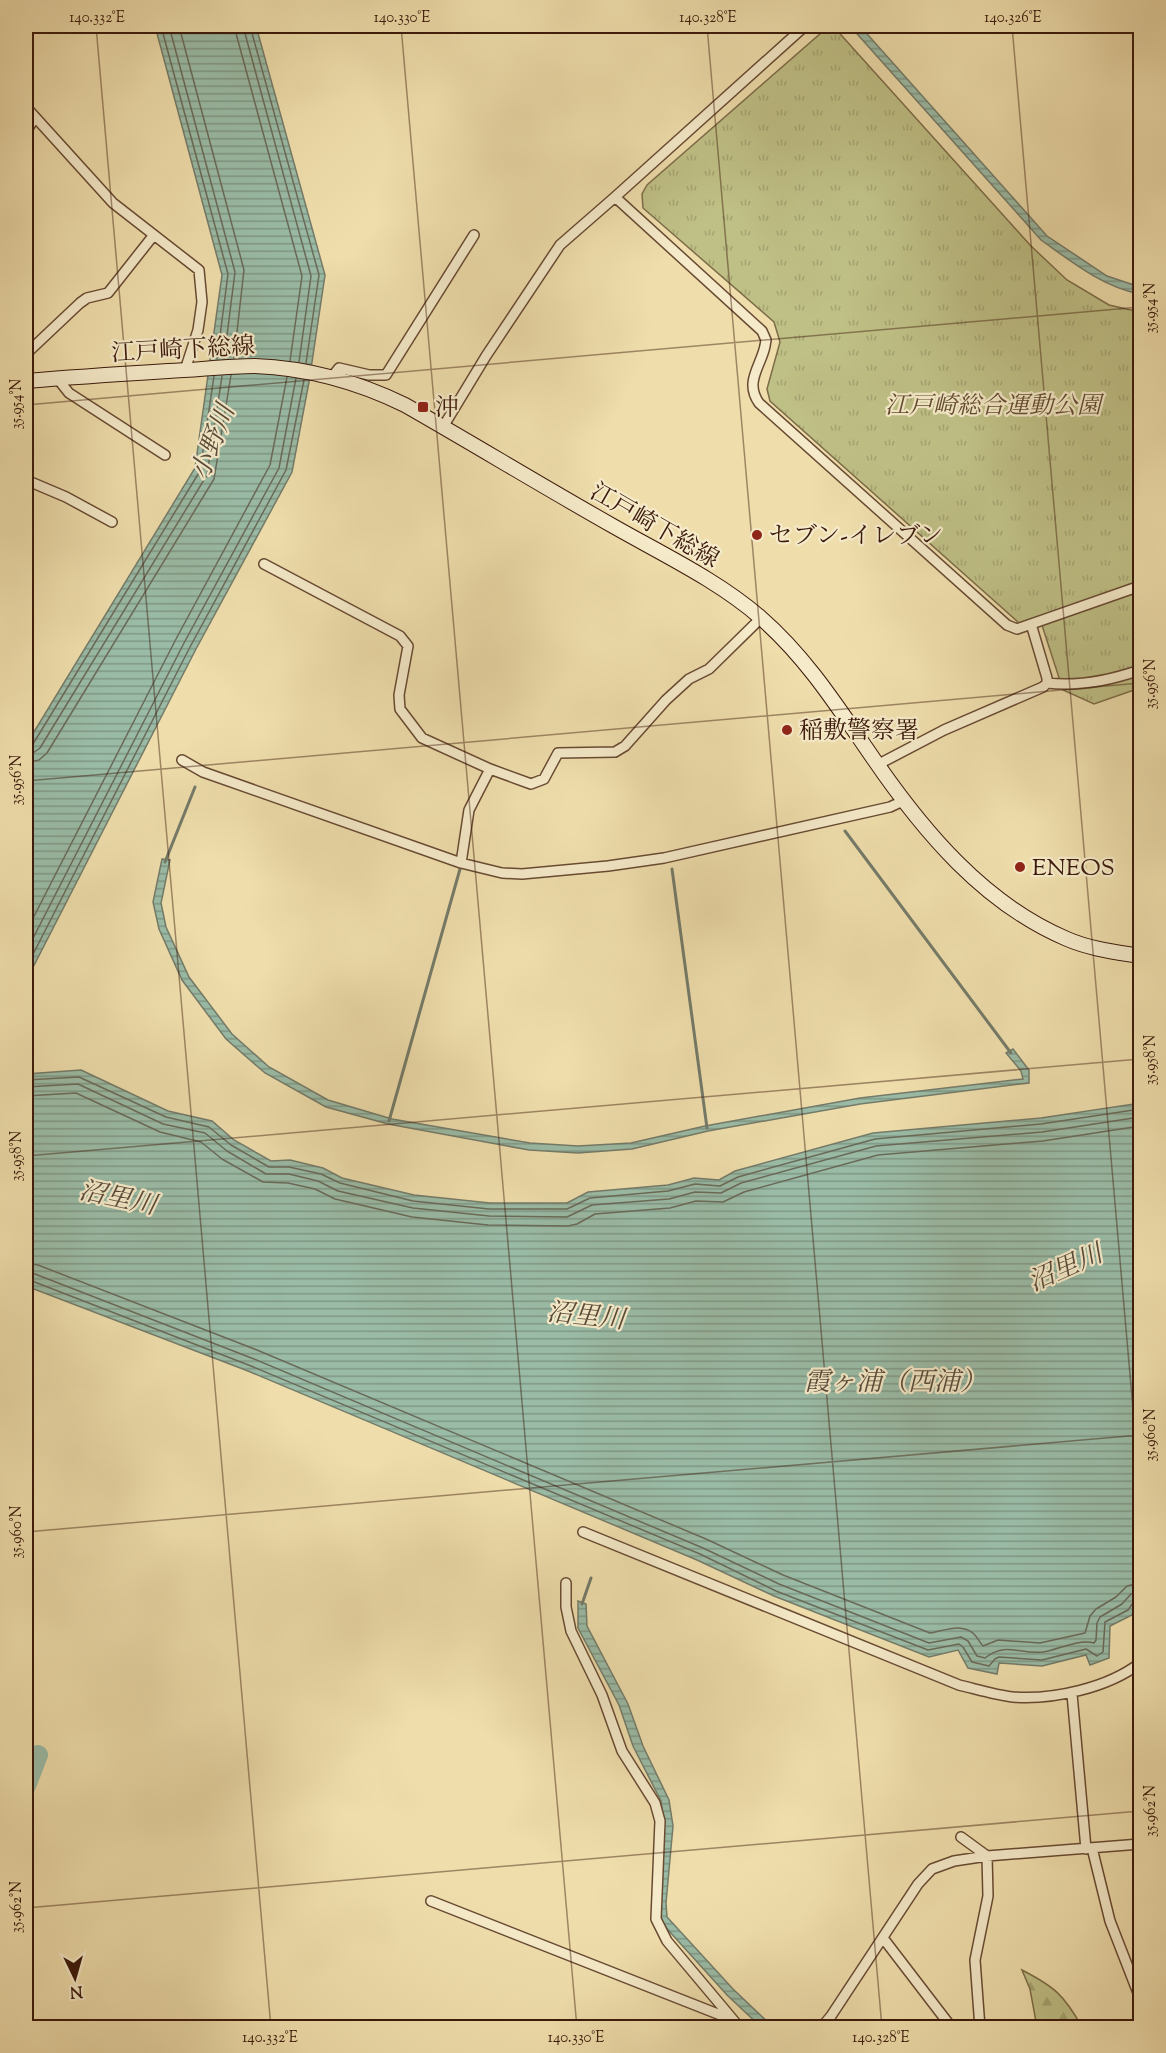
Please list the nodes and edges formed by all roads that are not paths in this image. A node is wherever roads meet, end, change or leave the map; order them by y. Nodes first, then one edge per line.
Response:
1 (805, 26) edge
2 (26, 107) edge
3 (35, 117) junction
4 (26, 132) edge
5 (615, 197) junction
6 (474, 235) dead end
7 (153, 236) junction
8 (26, 354) edge
9 (189, 370) junction
10 (325, 376) junction
11 (57, 378) junction
12 (26, 381) edge
13 (443, 427) junction
14 (165, 455) dead end
15 (26, 480) edge
16 (112, 522) dead end
17 (264, 564) dead end
18 (1140, 586) edge
19 (761, 618) junction
20 (1031, 624) junction
21 (1140, 670) edge
22 (1047, 683) junction
23 (182, 760) dead end
24 (877, 765) junction
25 (490, 769) junction
26 (903, 801) junction
27 (461, 863) junction
28 (1140, 956) edge
29 (583, 1532) dead end
30 (566, 1583) dead end
31 (1140, 1663) edge
32 (1072, 1694) junction
33 (961, 1837) dead end
34 (1140, 1844) edge
35 (1089, 1849) junction
36 (987, 1856) junction
37 (432, 1901) dead end
38 (883, 1938) junction
39 (1140, 1998) edge
40 (731, 2019) junction
41 (740, 2028) edge
42 (821, 2028) edge
43 (952, 2028) edge
44 (980, 2028) edge

1 - 5 street
2 - 3 street
3 - 4 street
3 - 7 street
5 - 13 street
5 - 20 street
6 - 10 street
7 - 8 street
7 - 9 street
9 - 10 main road, 江戸崎下総線
9 - 11 main road, 江戸崎下総線
10 - 13 main road, 江戸崎下総線
11 - 12 main road, 江戸崎下総線
11 - 14 street
13 - 19 main road, 江戸崎下総線
15 - 16 street
17 - 25 street
18 - 20 street
19 - 24 main road, 江戸崎下総線
19 - 25 street
20 - 22 street
21 - 22 street
22 - 24 street
23 - 27 street
24 - 26 main road, 江戸崎下総線
25 - 27 street
26 - 27 street
26 - 28 main road, 江戸崎下総線
29 - 32 street
30 - 40 street
31 - 32 street
32 - 35 street
33 - 36 street
34 - 35 street
35 - 36 street
35 - 39 street
36 - 38 street
36 - 44 street
37 - 40 street
38 - 42 street
38 - 43 street
40 - 41 street

